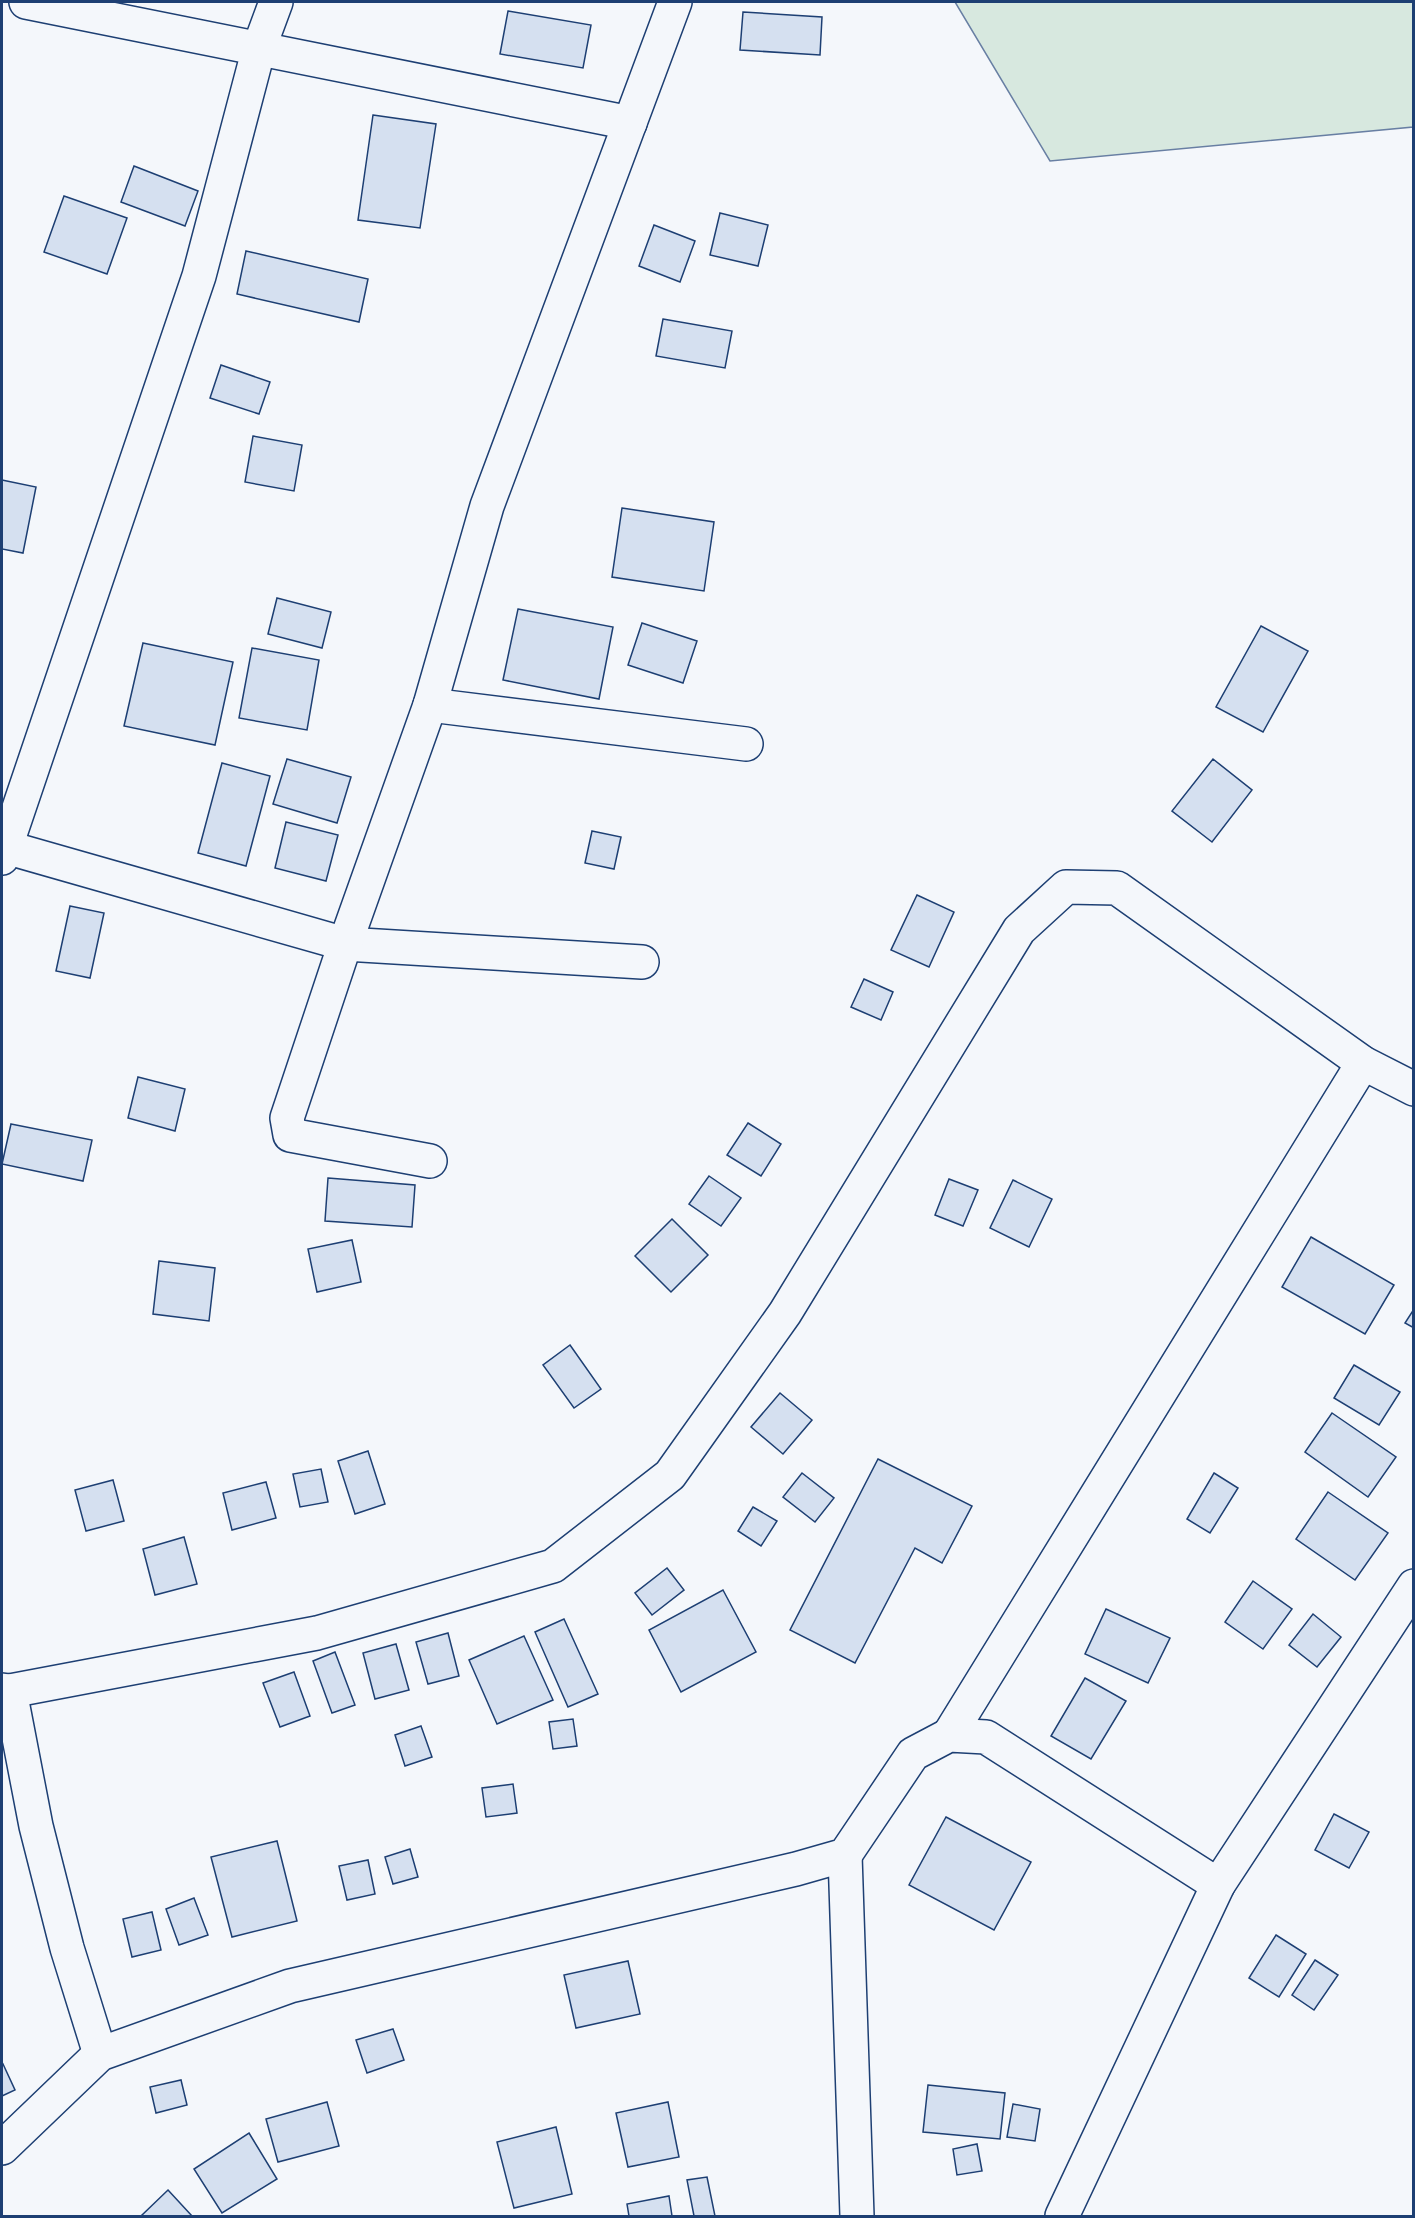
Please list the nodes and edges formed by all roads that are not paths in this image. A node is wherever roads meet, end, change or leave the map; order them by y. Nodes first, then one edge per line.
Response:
1 (26, 2) edge
2 (276, 2) edge
3 (675, 2) edge
4 (259, 48) junction
5 (630, 123) junction
6 (430, 705) junction
7 (746, 744) dead end
8 (3, 850) edge
9 (345, 944) junction
10 (642, 962) dead end
11 (1363, 1063) junction
12 (1413, 1089) edge
13 (430, 1161) dead end
14 (1413, 1586) edge
15 (6, 1690) edge
16 (949, 1735) junction
17 (846, 1855) junction
18 (1218, 1885) junction
19 (100, 2054) junction
20 (2, 2148) edge
21 (857, 2217) edge
22 (1062, 2217) edge

1 - 4 street
2 - 4 street
3 - 5 street
4 - 5 street
4 - 8 street
5 - 6 street
6 - 7 street
6 - 9 street
8 - 9 street
9 - 10 street
9 - 13 street
11 - 12 street
11 - 15 street
11 - 16 street
14 - 18 street
15 - 19 street
16 - 17 street
16 - 18 street
17 - 19 street
17 - 21 street
18 - 22 street
19 - 20 street

